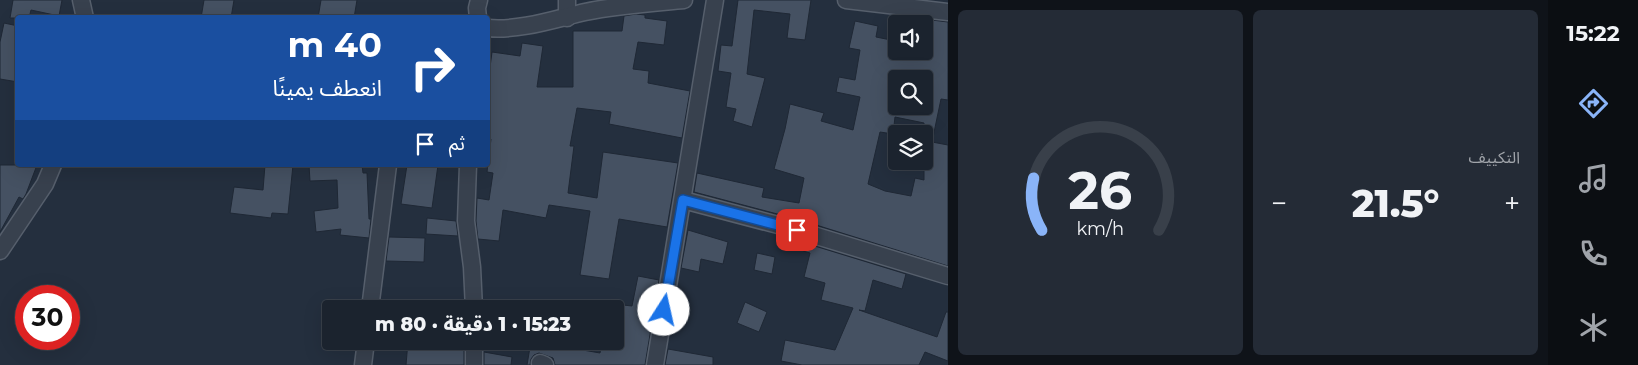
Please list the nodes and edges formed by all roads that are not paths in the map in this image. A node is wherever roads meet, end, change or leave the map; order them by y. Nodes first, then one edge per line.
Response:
1 (81, 0) edge
2 (479, 0) edge
3 (568, 0) edge
4 (684, 0) edge
5 (715, 0) edge
6 (846, 0) edge
7 (948, 12) edge
8 (84, 15) edge
9 (478, 15) edge
10 (567, 18) junction
11 (490, 28) edge
12 (52, 167) edge
13 (388, 167) edge
14 (468, 167) edge
15 (683, 200) junction
16 (0, 251) edge
17 (948, 276) edge
18 (371, 300) edge
19 (474, 300) edge
20 (365, 350) edge
21 (474, 350) edge
22 (363, 365) edge
23 (474, 365) edge
24 (656, 365) edge

1 - 8 street
2 - 9 street
3 - 10 street
4 - 10 street
5 - 15 street
6 - 7 street
10 - 11 street
12 - 16 street
13 - 18 street
14 - 19 street
15 - 17 street
15 - 24 street
20 - 22 street
21 - 23 street

